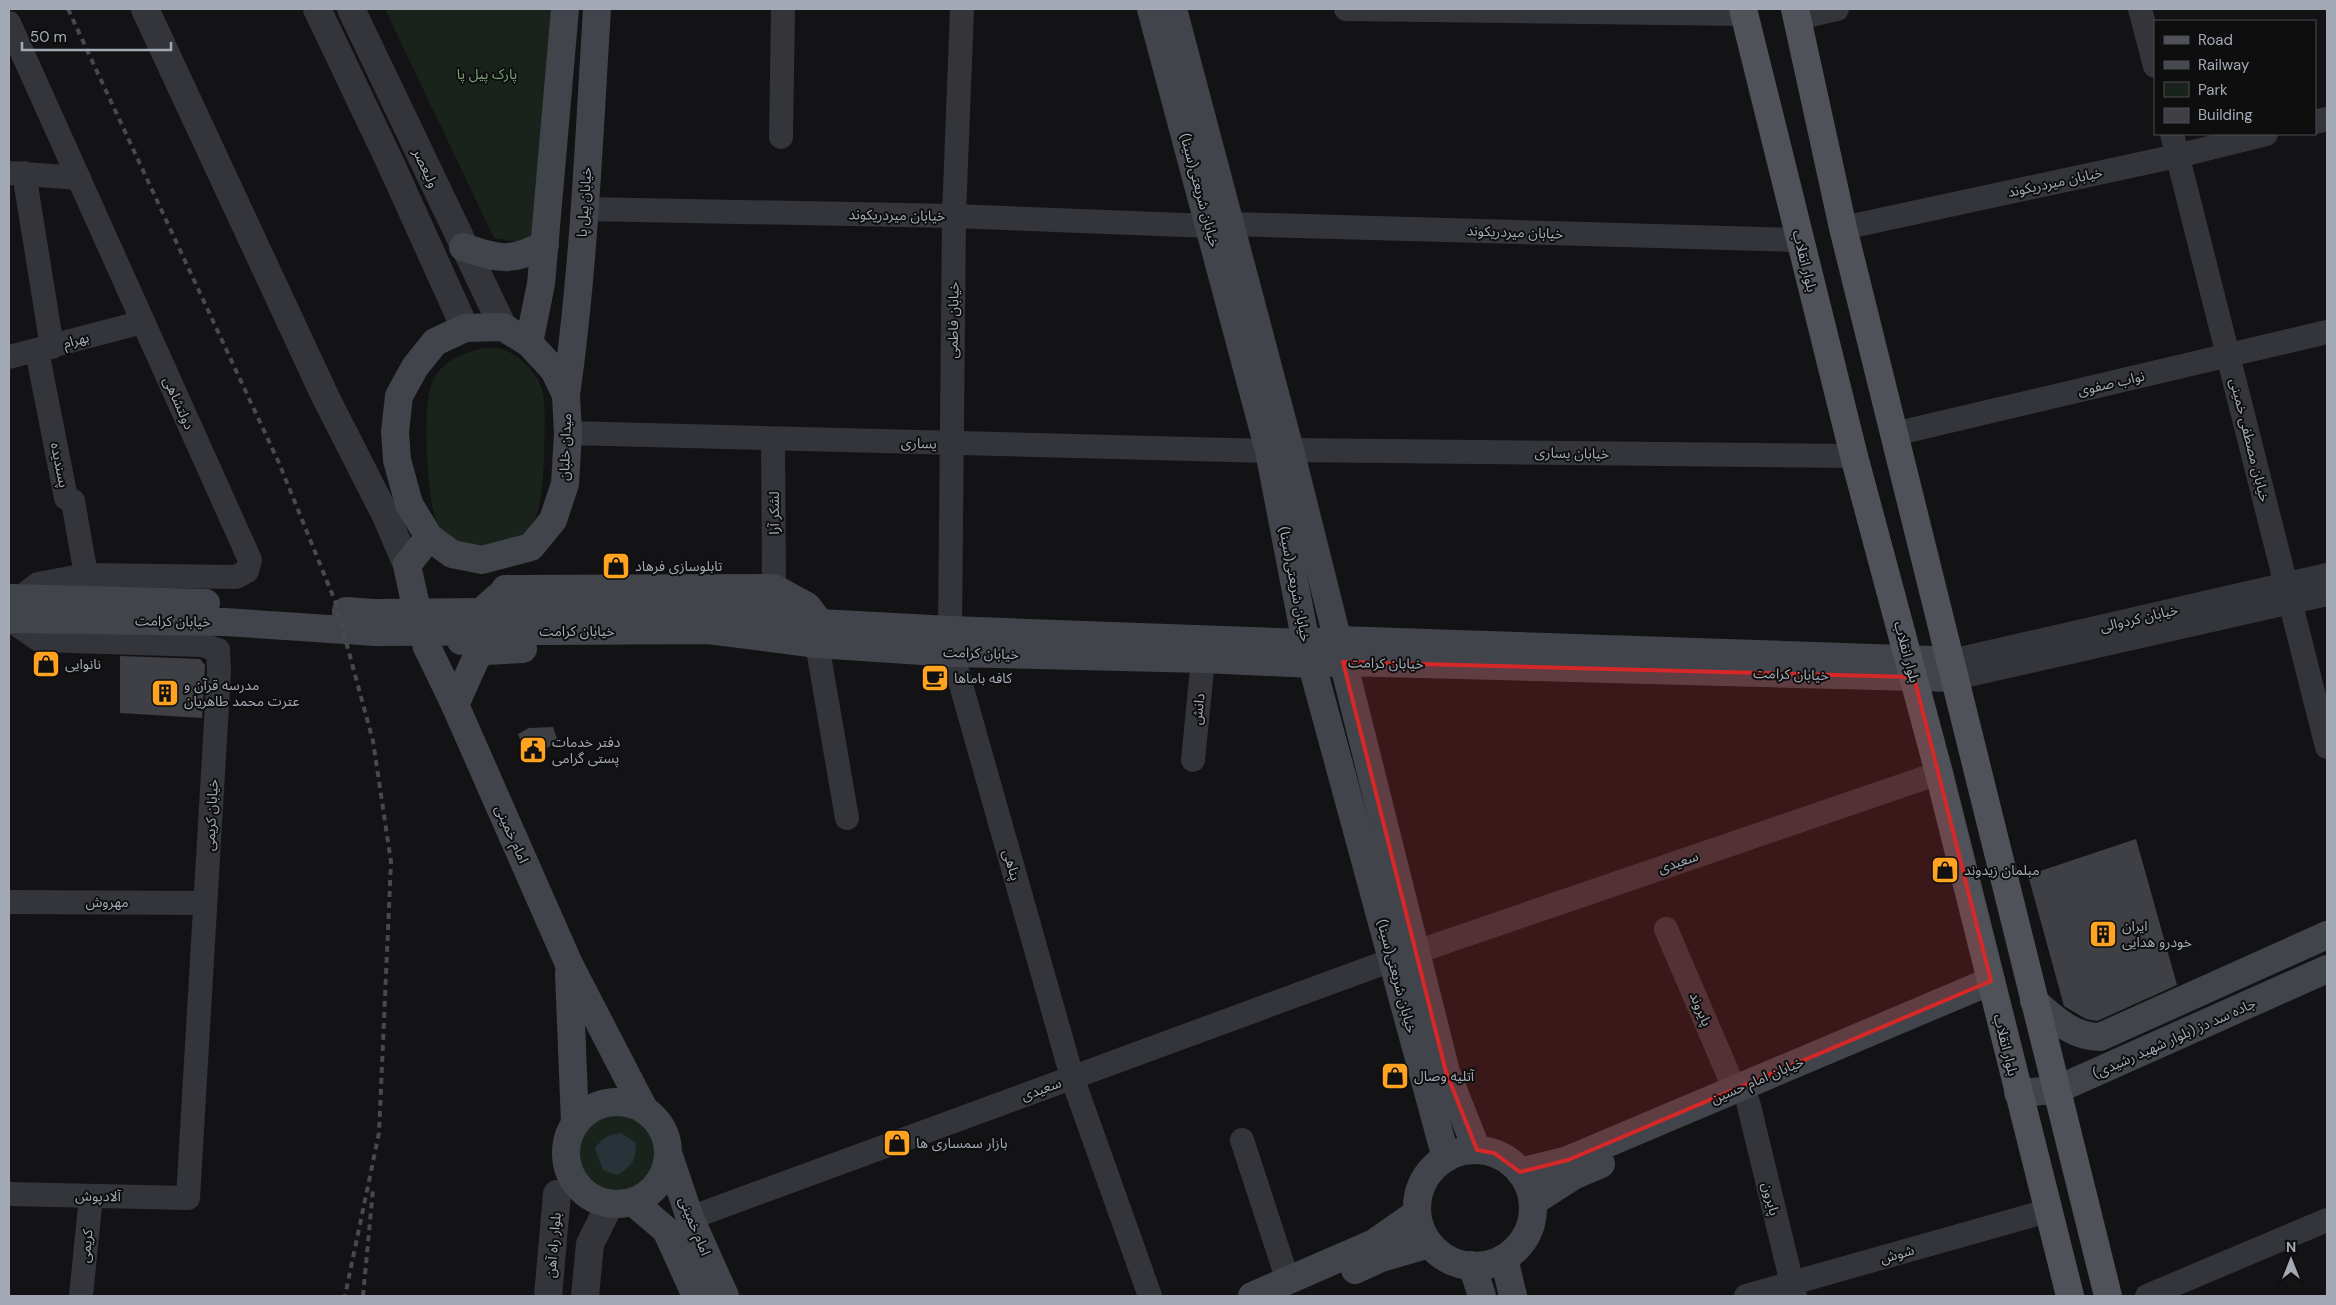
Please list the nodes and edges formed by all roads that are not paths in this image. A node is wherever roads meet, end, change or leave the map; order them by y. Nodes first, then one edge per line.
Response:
1 (145, 9) edge
2 (317, 9) edge
3 (351, 9) edge
4 (565, 9) edge
5 (598, 9) edge
6 (783, 9) edge
7 (962, 9) edge
8 (1139, 9) edge
9 (1151, 9) edge
10 (1156, 9) edge
11 (1173, 9) edge
12 (1346, 9) edge
13 (1398, 9) edge
14 (1837, 9) edge
15 (2140, 9) edge
16 (1743, 11) edge
17 (1796, 14) edge
18 (9, 23) edge
19 (2154, 62) edge
20 (2258, 135) edge
21 (781, 137) dead end
22 (2175, 145) edge
23 (17, 173) edge
24 (78, 178) junction
25 (584, 209) junction
26 (954, 216) junction
27 (1220, 225) junction
28 (1843, 228) junction
29 (1799, 240) junction
30 (545, 244) junction
31 (463, 247) junction
32 (143, 322) junction
33 (503, 327) junction
34 (464, 328) junction
35 (2327, 332) edge
36 (529, 343) junction
37 (45, 349) junction
38 (2228, 356) junction
39 (9, 357) edge
40 (566, 395) junction
41 (568, 433) junction
42 (1894, 434) junction
43 (773, 439) junction
44 (950, 444) junction
45 (1280, 451) junction
46 (1854, 456) junction
47 (429, 537) junction
48 (531, 547) junction
49 (407, 565) junction
50 (86, 575) junction
51 (2327, 575) edge
52 (774, 588) junction
53 (502, 592) junction
54 (2288, 594) junction
55 (2327, 594) edge
56 (11, 608) edge
57 (819, 634) junction
58 (951, 642) junction
59 (1340, 651) junction
60 (1309, 654) junction
61 (1203, 659) junction
62 (1911, 668) junction
63 (1953, 670) junction
64 (455, 705) junction
65 (2327, 747) edge
66 (1192, 760) dead end
67 (1939, 773) junction
68 (847, 818) dead end
69 (9, 902) edge
70 (205, 903) junction
71 (1666, 929) dead end
72 (2327, 935) edge
73 (1404, 956) junction
74 (569, 964) junction
75 (2327, 969) edge
76 (1993, 989) junction
77 (2034, 1001) junction
78 (1072, 1078) junction
79 (2056, 1090) junction
80 (2018, 1093) junction
81 (1741, 1096) junction
82 (644, 1109) junction
83 (575, 1124) junction
84 (1242, 1140) dead end
85 (1477, 1150) junction
86 (668, 1153) junction
87 (1446, 1158) junction
88 (1520, 1172) junction
89 (9, 1194) edge
90 (557, 1194) dead end
91 (91, 1196) junction
92 (188, 1198) joint
93 (1532, 1202) junction
94 (622, 1203) junction
95 (2047, 1211) junction
96 (1417, 1214) junction
97 (690, 1218) junction
98 (2327, 1220) edge
99 (1429, 1244) junction
100 (1504, 1258) junction
101 (1472, 1266) junction
102 (1292, 1288) edge
103 (1794, 1290) edge
104 (81, 1296) edge
105 (548, 1296) edge
106 (585, 1296) edge
107 (696, 1296) edge
108 (725, 1296) edge
109 (1150, 1296) edge
110 (1252, 1296) edge
111 (1482, 1296) edge
112 (1513, 1296) edge
113 (1746, 1296) edge
114 (2070, 1296) edge
115 (2108, 1296) edge
116 (2147, 1296) edge

1 - 49 street
2 - 34 street
3 - 31 street, ولیعصر
4 - 30 main road
5 - 25 main road, خیابان پیل پا
6 - 21 street
7 - 26 street, خیابان فاطمی
8 - 9 street
9 - 10 street
9 - 27 main road, خیابان شریعتی(سینا)
11 - 27 main road, خیابان شریعتی(سینا)
12 - 13 street
13 - 16 street
14 - 17 street
15 - 19 street
16 - 29 main road, بلوار انقلاب
17 - 28 main road
18 - 24 street, دولتشاهی
20 - 22 street, خیابان میردریکوند
22 - 28 street, خیابان میردریکوند
22 - 38 street, خیابان مصطفی خمینی
23 - 24 street
23 - 37 street, پسندیده
24 - 32 street, دولتشاهی
25 - 26 street, خیابان میردریکوند
25 - 40 main road, خیابان پیل پا
26 - 27 street, خیابان میردریکوند
26 - 44 street, خیابان فاطمی
27 - 29 street, خیابان میردریکوند
27 - 45 main road, خیابان شریعتی(سینا)
28 - 42 main road
29 - 46 main road, بلوار انقلاب
30 - 31 main road
30 - 36 main road
31 - 33 street, ولیعصر
32 - 37 street, بهرام
32 - 50 street, دولتشاهی
33 - 34 main road
33 - 36 main road, میدان خلبان
34 - 47 main road
35 - 38 street, نواب صفوی
36 - 40 main road, میدان خلبان
37 - 39 street, بهرام
37 - 50 street, پسندیده
38 - 42 street, نواب صفوی
38 - 54 street, خیابان مصطفی خمینی
40 - 41 main road, میدان خلبان
41 - 43 street, یساری
41 - 48 main road, میدان خلبان
42 - 63 main road
43 - 44 street, یساری
43 - 52 street, لشکر آرا
44 - 45 street, یساری
44 - 58 street, خیابان فاطمی
45 - 46 street, خیابان یساری
45 - 59 main road, خیابان شریعتی(سینا)
45 - 60 main road, خیابان شریعتی(سینا)
46 - 62 main road, بلوار انقلاب
47 - 48 main road
47 - 49 main road
48 - 53 main road, میدان خلبان
49 - 64 main road, امام خمینی, bridge
50 - 56 street, دولتشاهی
51 - 54 street, خیابان کردوالی
52 - 53 main road
52 - 57 main road
53 - 64 main road, میدان خلبان, bridge
54 - 55 street, خیابان کردوالی
54 - 63 street, خیابان کردوالی
54 - 65 street, خیابان مصطفی خمینی
56 - 57 main road, خیابان کرامت
56 - 70 street, خیابان کریمی
57 - 58 main road, خیابان کرامت
57 - 64 main road
57 - 68 street
58 - 60 main road, خیابان کرامت
58 - 61 main road, خیابان کرامت
58 - 78 street, پناهی
59 - 60 main road, خیابان کرامت
59 - 62 main road, خیابان کرامت
59 - 73 main road, خیابان شریعتی(سینا)
60 - 61 main road, خیابان کرامت
60 - 73 main road, خیابان شریعتی(سینا)
61 - 66 street, دانش
62 - 63 main road, خیابان کرامت
62 - 67 main road, بلوار انقلاب
63 - 77 main road
64 - 74 main road, امام خمینی
67 - 73 street, سعیدی
67 - 76 main road, بلوار انقلاب
69 - 70 street, مهروش
70 - 92 street, خیابان کریمی
71 - 81 street, پایروند
72 - 77 main road
73 - 78 street, سعیدی
73 - 85 main road, خیابان شریعتی(سینا)
73 - 87 main road, خیابان شریعتی(سینا)
74 - 82 main road, امام خمینی
74 - 83 main road, امام خمینی
75 - 79 main road, جاده سد دز (بلوار شهید رشیدی)
76 - 80 main road, بلوار انقلاب
76 - 81 main road, خیابان امام حسین
77 - 79 main road
78 - 97 street, سعیدی
78 - 109 street, پناهی
79 - 80 main road, جاده سد دز (بلوار شهید رشیدی)
79 - 115 main road
80 - 95 main road, بلوار انقلاب
81 - 88 main road, خیابان امام حسین
81 - 93 main road, خیابان امام حسین
81 - 103 street, پایرون
82 - 83 main road
82 - 86 main road
83 - 94 main road
84 - 102 street
85 - 87 main road
85 - 88 main road
86 - 94 main road
86 - 97 main road, امام خمینی
87 - 96 main road
88 - 93 main road
89 - 91 street, آلادپوش
90 - 105 street, بلوار راه آهن
91 - 92 street, آلادپوش
91 - 104 street, کریمی
93 - 100 main road
94 - 106 street
94 - 107 main road, امام خمینی
95 - 103 street, شوش
95 - 114 main road, بلوار انقلاب
96 - 99 main road
96 - 102 main road
97 - 108 main road, امام خمینی
98 - 116 street
99 - 101 main road
99 - 102 main road
100 - 101 main road
100 - 112 main road
101 - 111 main road
102 - 110 main road
103 - 113 street, شوش

